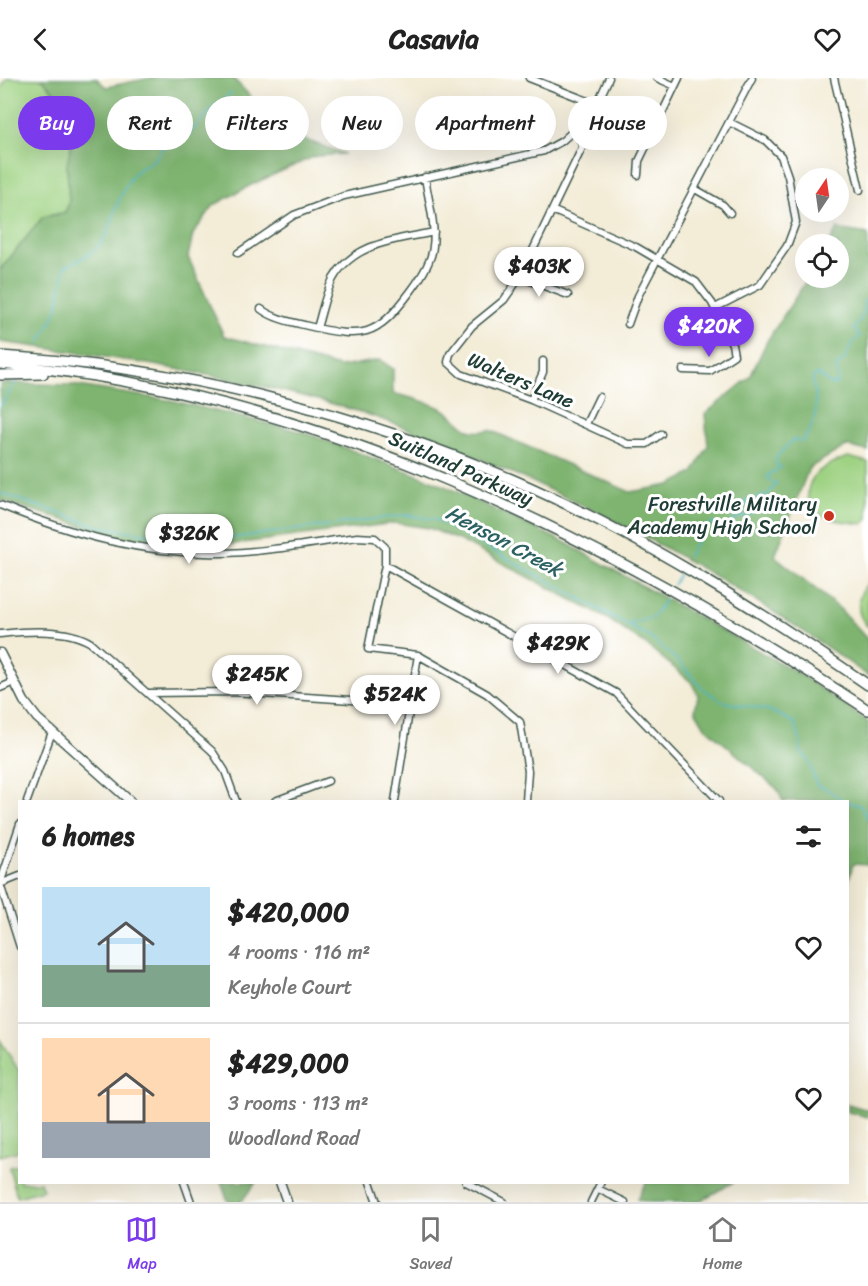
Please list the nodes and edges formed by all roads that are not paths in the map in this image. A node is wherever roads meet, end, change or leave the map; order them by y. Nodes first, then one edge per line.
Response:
1 (529, 78) edge
2 (609, 78) edge
3 (657, 78) edge
4 (679, 78) edge
5 (752, 78) edge
6 (834, 78) edge
7 (675, 86) junction
8 (575, 96) edge
9 (602, 96) edge
10 (731, 123) junction
11 (568, 136) edge
12 (581, 150) edge
13 (638, 176) dead end
14 (425, 177) junction
15 (695, 189) junction
16 (860, 190) dead end
17 (554, 211) junction
18 (730, 213) dead end
19 (434, 232) junction
20 (238, 253) dead end
21 (659, 260) junction
22 (520, 277) junction
23 (567, 295) dead end
24 (715, 308) junction
25 (261, 309) dead end
26 (628, 324) dead end
27 (317, 328) junction
28 (0, 351) edge
29 (0, 356) edge
30 (52, 360) junction
31 (543, 361) dead end
32 (0, 364) edge
33 (683, 370) dead end
34 (0, 375) edge
35 (100, 376) junction
36 (599, 397) dead end
37 (531, 400) junction
38 (586, 424) junction
39 (661, 434) dead end
40 (0, 504) edge
41 (385, 565) junction
42 (0, 634) edge
43 (0, 653) edge
44 (418, 655) junction
45 (14, 682) junction
46 (868, 685) edge
47 (0, 688) edge
48 (149, 693) junction
49 (366, 702) dead end
50 (868, 710) edge
51 (52, 732) junction
52 (328, 781) dead end
53 (125, 799) edge
54 (27, 800) edge
55 (236, 800) edge
56 (278, 800) edge
57 (395, 800) edge
58 (526, 800) edge
59 (719, 800) edge
60 (18, 830) edge
61 (18, 877) edge
62 (0, 884) edge
63 (18, 941) edge
64 (185, 1184) edge
65 (281, 1184) edge
66 (371, 1184) edge
67 (470, 1184) edge
68 (600, 1185) edge
69 (191, 1202) edge
70 (287, 1202) edge
71 (377, 1202) edge
72 (504, 1202) edge
73 (591, 1202) edge
74 (625, 1202) edge

1 - 8 street
2 - 9 street
3 - 7 street
4 - 7 street
5 - 10 street
6 - 16 street
7 - 13 street
10 - 15 street
10 - 24 street
11 - 14 street
12 - 17 street, Walters Lane
14 - 19 street
14 - 20 street
15 - 18 street
15 - 21 street
17 - 21 street
17 - 22 street, Walters Lane
19 - 27 street
19 - 27 street
21 - 24 street
21 - 26 street
22 - 23 street
22 - 37 street, Walters Lane
24 - 33 street
25 - 27 street
28 - 30 highway
29 - 30 highway, Suitland Parkway
30 - 46 highway, Suitland Parkway
31 - 37 street
32 - 35 highway, Suitland Parkway
34 - 35 highway
35 - 50 highway, Suitland Parkway
36 - 38 street
37 - 38 street, Walters Lane
38 - 39 street, Walters Lane
40 - 41 street
41 - 44 street
41 - 59 street
42 - 48 street
43 - 45 main road
44 - 57 street
44 - 58 street
45 - 47 street
45 - 51 main road
48 - 49 street
48 - 55 street
51 - 53 main road
51 - 54 street
52 - 56 street
60 - 62 street
61 - 62 street
62 - 63 street
64 - 69 street
65 - 70 main road
66 - 71 street
67 - 72 street
68 - 73 street
68 - 74 street

